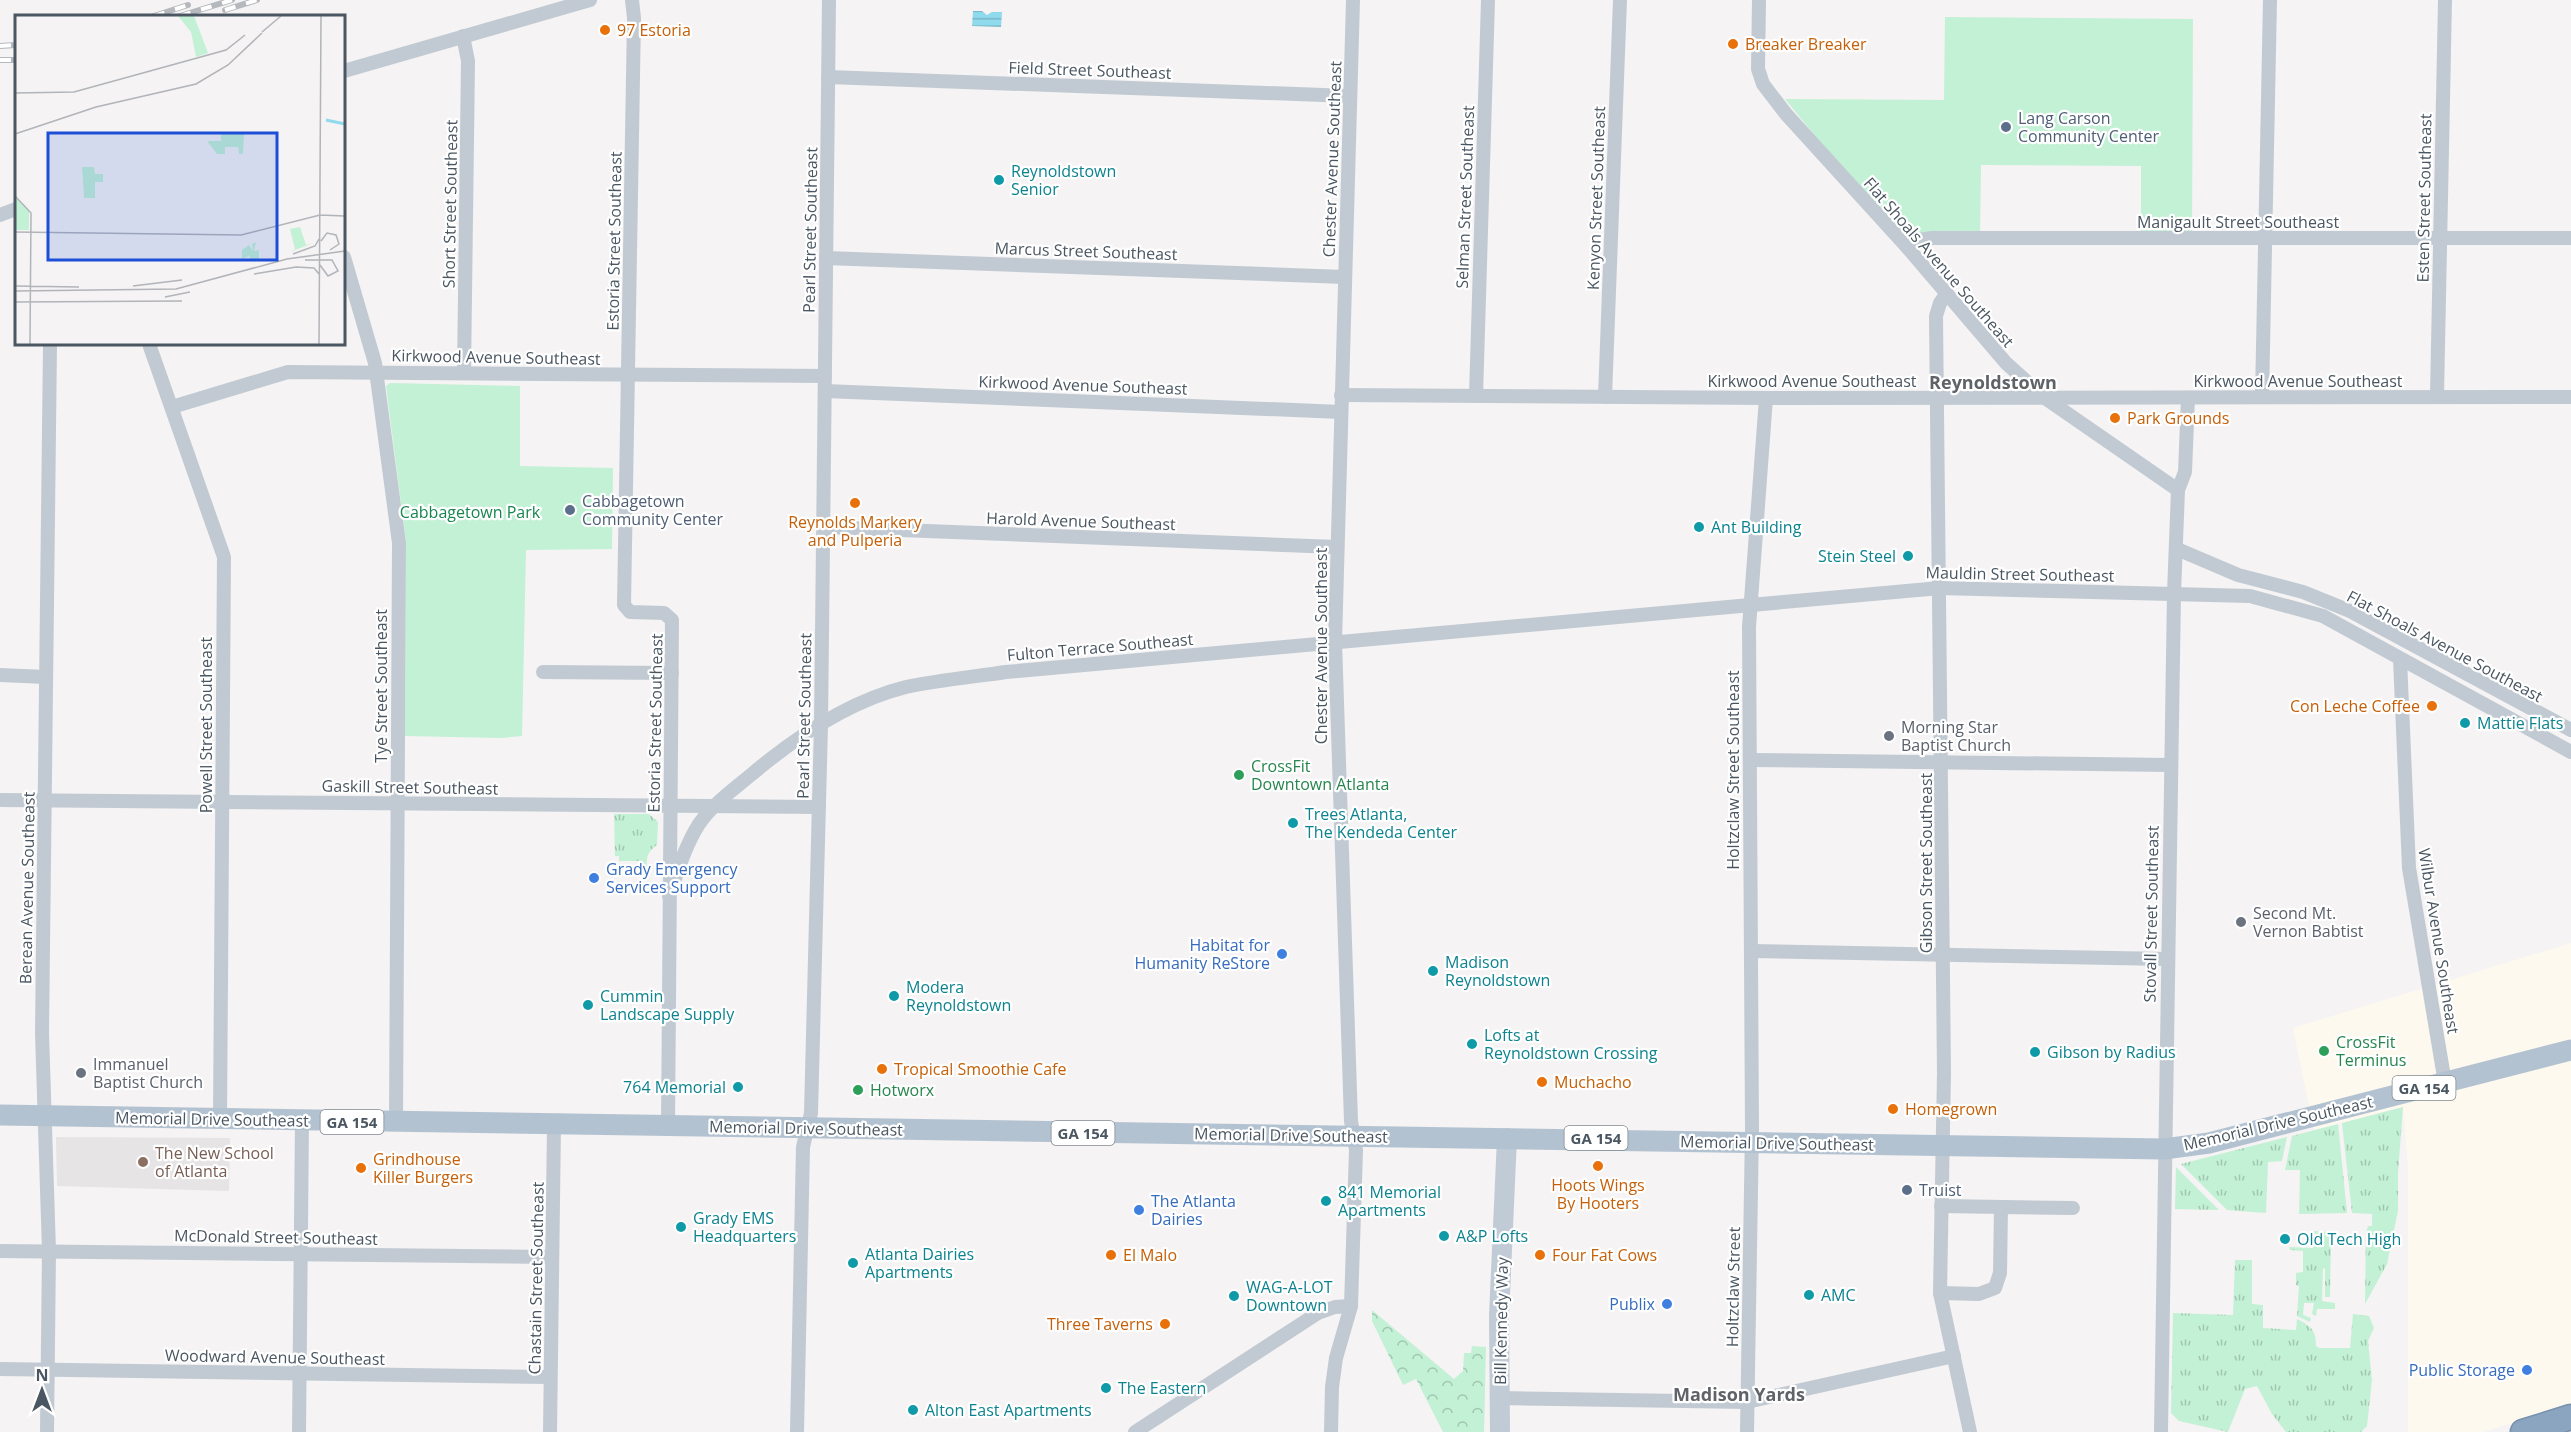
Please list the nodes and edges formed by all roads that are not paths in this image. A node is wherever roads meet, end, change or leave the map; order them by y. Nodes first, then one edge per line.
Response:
1 (590, 0) edge
2 (632, 0) edge
3 (829, 0) edge
4 (1353, 0) edge
5 (1488, 0) edge
6 (1620, 0) edge
7 (1759, 0) edge
8 (2270, 0) edge
9 (2445, 0) edge
10 (463, 36) junction
11 (345, 71) edge
12 (828, 77) junction
13 (1350, 96) junction
14 (15, 209) edge
15 (0, 215) edge
16 (2265, 238) junction
17 (2440, 238) junction
18 (2571, 238) edge
19 (1907, 247) junction
20 (826, 258) junction
21 (345, 260) edge
22 (1345, 277) junction
23 (1947, 293) junction
24 (50, 345) edge
25 (149, 345) edge
26 (376, 372) junction
27 (464, 373) junction
28 (628, 374) junction
29 (825, 376) junction
30 (825, 391) junction
31 (1341, 394) junction
32 (1476, 396) junction
33 (2437, 396) junction
34 (1605, 397) junction
35 (2571, 397) edge
36 (1766, 398) junction
37 (1937, 398) junction
38 (2045, 398) junction
39 (2188, 398) junction
40 (2262, 398) junction
41 (172, 407) junction
42 (1341, 412) junction
43 (2178, 490) junction
44 (824, 527) junction
45 (1336, 547) junction
46 (2177, 549) junction
47 (1940, 588) junction
48 (2303, 592) junction
49 (2175, 593) junction
50 (2250, 596) junction
51 (1751, 605) junction
52 (1626, 616) joint
53 (1335, 642) junction
54 (2400, 659) junction
55 (543, 672) dead end
56 (672, 673) junction
57 (0, 675) edge
58 (46, 677) junction
59 (821, 725) junction
60 (2571, 730) edge
61 (2571, 752) edge
62 (1750, 760) junction
63 (1942, 762) junction
64 (2170, 765) junction
65 (0, 800) edge
66 (45, 801) junction
67 (223, 802) junction
68 (397, 803) junction
69 (715, 805) junction
70 (670, 806) junction
71 (819, 807) junction
72 (669, 896) junction
73 (1751, 951) junction
74 (1944, 955) junction
75 (2167, 959) junction
76 (2571, 1050) edge
77 (2445, 1083) junction
78 (0, 1115) edge
79 (45, 1115) junction
80 (220, 1120) junction
81 (302, 1121) junction
82 (396, 1122) junction
83 (554, 1125) junction
84 (668, 1126) junction
85 (807, 1128) junction
86 (1354, 1137) junction
87 (1507, 1138) junction
88 (1752, 1143) junction
89 (1942, 1146) junction
90 (2164, 1149) junction
91 (1941, 1206) junction
92 (2001, 1207) junction
93 (2073, 1208) dead end
94 (0, 1251) edge
95 (49, 1251) junction
96 (301, 1254) junction
97 (552, 1257) junction
98 (1940, 1293) junction
99 (1351, 1306) junction
100 (1954, 1356) junction
101 (0, 1369) edge
102 (47, 1370) junction
103 (300, 1373) junction
104 (550, 1377) junction
105 (1500, 1398) junction
106 (1747, 1402) junction
107 (2571, 1417) edge
108 (47, 1432) edge
109 (299, 1432) edge
110 (550, 1432) edge
111 (797, 1432) edge
112 (1135, 1432) edge
113 (1331, 1432) edge
114 (1500, 1432) edge
115 (1747, 1432) edge
116 (1970, 1432) edge
117 (2161, 1432) edge
118 (2523, 1432) edge

1 - 10 street
2 - 28 street, Estoria Street Southeast
3 - 12 street, Pearl Street Southeast
4 - 13 street, Chester Avenue Southeast
5 - 32 street, Selman Street Southeast
6 - 34 street, Kenyon Street Southeast
7 - 19 street, Flat Shoals Avenue Southeast
8 - 16 street
9 - 17 street, Esten Street Southeast
10 - 11 street
10 - 27 street, Short Street Southeast
12 - 13 street, Field Street Southeast
12 - 20 street, Pearl Street Southeast
13 - 22 street, Chester Avenue Southeast
14 - 15 street
16 - 17 street, Manigault Street Southeast
16 - 19 street, Manigault Street Southeast
16 - 40 street
17 - 18 street, Manigault Street Southeast
17 - 33 street, Esten Street Southeast
19 - 23 street, Flat Shoals Avenue Southeast
20 - 22 street, Marcus Street Southeast
20 - 29 street, Pearl Street Southeast
21 - 26 street, Tye Street Southeast
22 - 31 street, Chester Avenue Southeast
23 - 37 street, Gibson Street Southeast
23 - 38 street, Flat Shoals Avenue Southeast
24 - 58 street, Berean Avenue Southeast
25 - 41 street, Powell Street Southeast
26 - 27 street, Kirkwood Avenue Southeast
26 - 41 street, Kirkwood Avenue Southeast
26 - 68 street, Tye Street Southeast
27 - 28 street, Kirkwood Avenue Southeast
28 - 29 street, Kirkwood Avenue Southeast
28 - 56 street, Estoria Street Southeast
29 - 30 street, Pearl Street Southeast
30 - 42 street, Kirkwood Avenue Southeast
30 - 44 street, Pearl Street Southeast
31 - 32 street, Kirkwood Avenue Southeast
31 - 42 street, Chester Avenue Southeast
32 - 34 street, Kirkwood Avenue Southeast
33 - 35 street, Kirkwood Avenue Southeast
33 - 40 street, Kirkwood Avenue Southeast
34 - 36 street, Kirkwood Avenue Southeast
36 - 37 street, Kirkwood Avenue Southeast
36 - 51 street, Holtzclaw Street Southeast
37 - 38 street, Kirkwood Avenue Southeast
37 - 47 street, Gibson Street Southeast
38 - 39 street, Kirkwood Avenue Southeast
38 - 43 street, Flat Shoals Avenue Southeast
39 - 40 street, Kirkwood Avenue Southeast
39 - 43 street, Stovall Street Southeast
41 - 67 street, Powell Street Southeast
42 - 45 street, Chester Avenue Southeast
43 - 46 street, Stovall Street Southeast
44 - 45 street, Harold Avenue Southeast
44 - 59 street, Pearl Street Southeast
45 - 53 street, Chester Avenue Southeast
46 - 48 street, Flat Shoals Avenue Southeast
46 - 49 street, Stovall Street Southeast
47 - 49 street, Mauldin Street Southeast
47 - 51 street, Mauldin Street Southeast
47 - 63 street, Gibson Street Southeast
48 - 50 street, Flat Shoals Avenue Southeast
48 - 60 street, Flat Shoals Avenue Southeast
49 - 50 street, Mauldin Street Southeast
49 - 64 street, Stovall Street Southeast
50 - 54 street, Mauldin Street Southeast
51 - 52 street, Mauldin Street Southeast
51 - 62 street, Holtzclaw Street Southeast
52 - 53 street, Fulton Terrace Southeast
53 - 59 street, Fulton Terrace Southeast
53 - 86 street, Chester Avenue Southeast
54 - 61 street, Flat Shoals Avenue Southeast
54 - 77 street, Wilbur Avenue Southeast
55 - 56 street
56 - 70 street, Estoria Street Southeast
57 - 58 street
58 - 66 street, Berean Avenue Southeast
59 - 69 street, Fulton Terrace Southeast
59 - 71 street, Pearl Street Southeast
62 - 63 street
62 - 73 street, Holtzclaw Street Southeast
63 - 64 street
63 - 74 street, Gibson Street Southeast
64 - 75 street, Stovall Street Southeast
65 - 66 street, Gaskill Street Southeast
66 - 67 street, Gaskill Street Southeast
66 - 79 street, Berean Avenue Southeast
67 - 68 street, Gaskill Street Southeast
67 - 80 street, Powell Street Southeast
68 - 70 street, Gaskill Street Southeast
68 - 82 street, Tye Street Southeast
69 - 70 street, Gaskill Street Southeast
69 - 71 street, Gaskill Street Southeast
69 - 72 street, Fulton Terrace Southeast
70 - 72 street, Estoria Street Southeast
71 - 85 street, Pearl Street Southeast
72 - 84 street, Estoria Street Southeast
73 - 74 street
73 - 88 street, Holtzclaw Street Southeast
74 - 75 street
74 - 89 street, Gibson Street Southeast
75 - 90 street, Stovall Street Southeast
76 - 77 main road, Memorial Drive Southeast / GA 154
77 - 90 main road, Memorial Drive Southeast / GA 154
78 - 79 main road, Memorial Drive Southeast / GA 154
79 - 80 main road, Memorial Drive Southeast / GA 154
79 - 95 street, Berean Avenue Southeast
80 - 81 main road, Memorial Drive Southeast / GA 154
81 - 82 main road, Memorial Drive Southeast / GA 154
81 - 96 street
82 - 83 main road, Memorial Drive Southeast / GA 154
83 - 84 main road, Memorial Drive Southeast / GA 154
83 - 97 street, Chastain Street Southeast
84 - 85 main road, Memorial Drive Southeast / GA 154
85 - 86 main road, Memorial Drive Southeast / GA 154
85 - 111 street, Pearl Street Southeast
86 - 87 main road, Memorial Drive Southeast / GA 154
86 - 99 street, Chester Avenue Southeast
87 - 88 main road, Memorial Drive Southeast / GA 154
87 - 105 street, Bill Kennedy Way
88 - 89 main road, Memorial Drive Southeast / GA 154
88 - 106 street, Holtzclaw Street
89 - 90 main road, Memorial Drive Southeast / GA 154
89 - 91 street, Gibson Street Southeast
90 - 117 street, Stovall Street Southeast
91 - 92 street
91 - 98 street, Gibson Street Southeast
92 - 93 street
92 - 98 street
94 - 95 street, McDonald Street Southeast
95 - 96 street, McDonald Street Southeast
95 - 102 street, Berean Avenue Southeast
96 - 97 street, McDonald Street Southeast
96 - 103 street
97 - 104 street, Chastain Street Southeast
98 - 100 street, Gibson Street Southeast
99 - 112 street
99 - 113 street, Chester Avenue Southeast
100 - 106 street
100 - 116 street, Gibson Street Southeast
101 - 102 street, Woodward Avenue Southeast
102 - 103 street, Woodward Avenue Southeast
102 - 108 street, Berean Avenue Southeast
103 - 104 street, Woodward Avenue Southeast
103 - 109 street
104 - 110 street, Chastain Street Southeast
105 - 106 street
105 - 114 street, Bill Kennedy Way
106 - 115 street, Holtzclaw Street
107 - 118 highway

